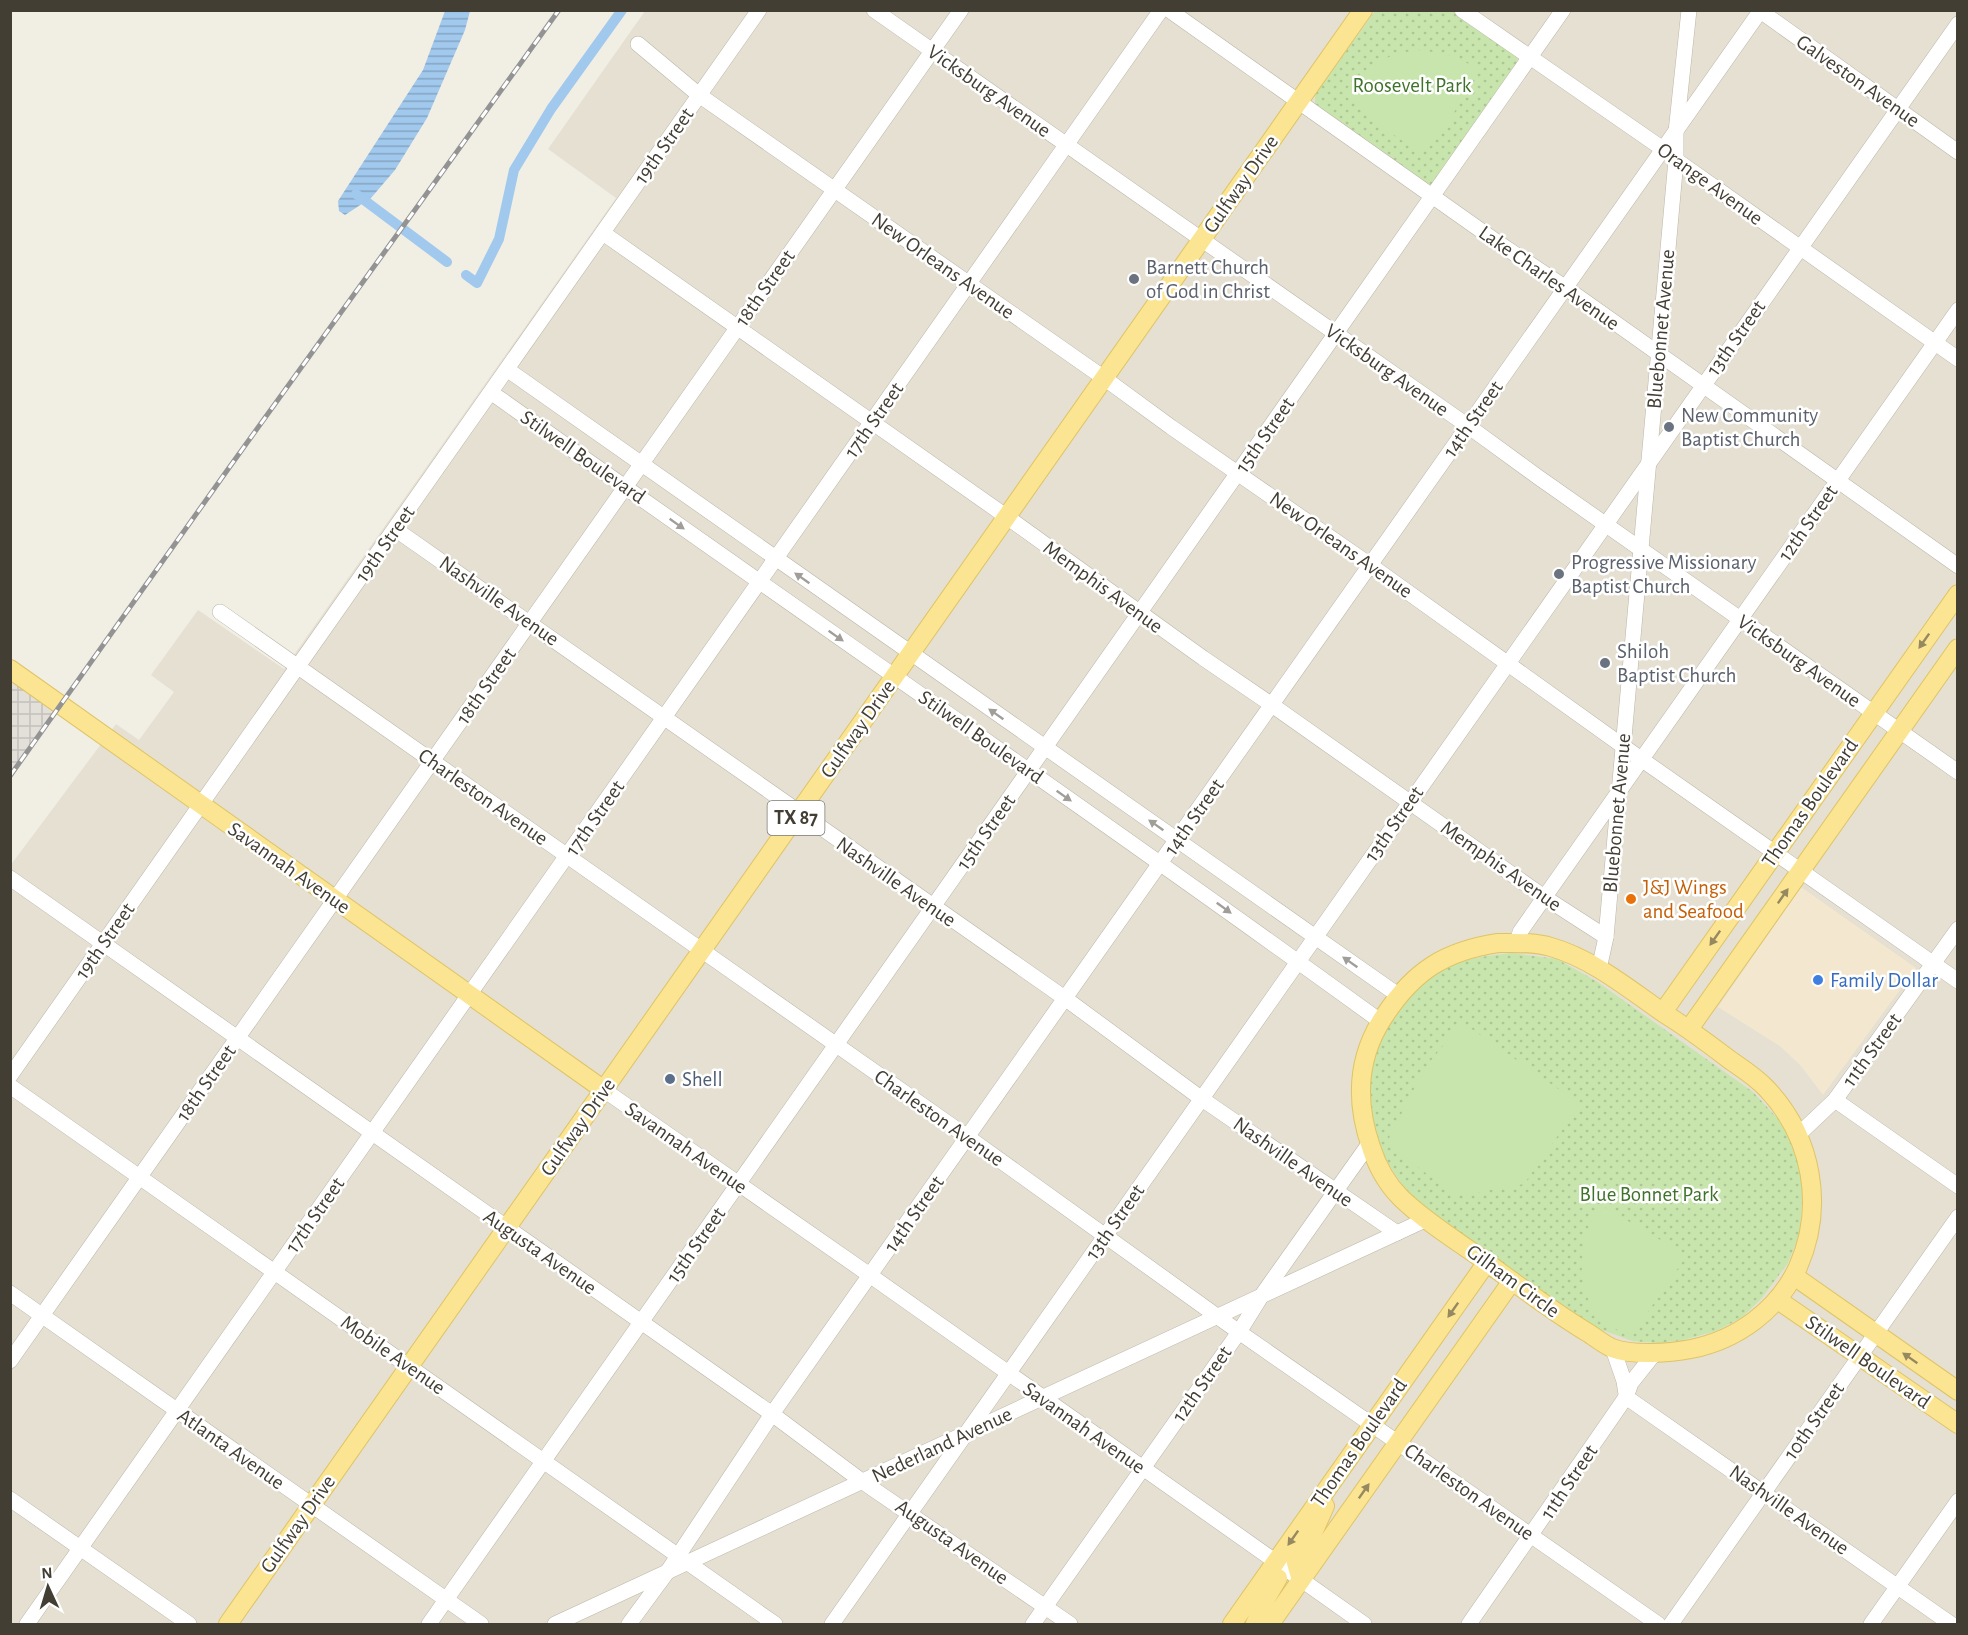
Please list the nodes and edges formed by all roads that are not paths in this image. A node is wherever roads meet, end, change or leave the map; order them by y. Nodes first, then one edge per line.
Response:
1 (759, 10) edge
2 (874, 10) edge
3 (961, 10) edge
4 (1161, 10) edge
5 (1169, 10) edge
6 (1363, 10) edge
7 (1462, 10) edge
8 (1563, 10) edge
9 (1689, 10) edge
10 (1760, 11) edge
11 (1958, 24) edge
12 (638, 44) dead end
13 (932, 51) junction
14 (1530, 58) junction
15 (699, 95) junction
16 (1299, 102) junction
17 (1898, 109) junction
18 (1676, 132) junction
19 (1066, 146) junction
20 (1663, 149) junction
21 (1958, 152) edge
22 (1676, 160) junction
23 (834, 190) junction
24 (1433, 196) junction
25 (603, 233) junction
26 (1202, 240) junction
27 (1800, 248) junction
28 (969, 284) junction
29 (1566, 288) junction
30 (1958, 310) edge
31 (737, 328) junction
32 (1336, 334) junction
33 (1934, 343) junction
34 (1658, 355) junction
35 (1958, 359) edge
36 (507, 370) junction
37 (1104, 378) junction
38 (1703, 386) junction
39 (492, 393) junction
40 (871, 423) junction
41 (1468, 426) junction
42 (1649, 463) junction
43 (641, 465) junction
44 (1238, 474) junction
45 (1837, 482) junction
46 (625, 488) junction
47 (1007, 517) junction
48 (1605, 525) junction
49 (395, 529) junction
50 (1641, 550) junction
51 (776, 560) junction
52 (1370, 565) junction
53 (1958, 566) edge
54 (760, 582) junction
55 (1958, 594) edge
56 (220, 612) dead end
57 (1140, 613) junction
58 (1740, 620) junction
59 (530, 623) junction
60 (1958, 648) edge
61 (911, 654) junction
62 (1507, 664) junction
63 (298, 667) junction
64 (10, 669) edge
65 (895, 677) junction
66 (1272, 705) junction
67 (1873, 713) junction
68 (665, 718) junction
69 (1899, 731) junction
70 (1623, 746) junction
71 (1045, 749) junction
72 (1641, 759) junction
73 (432, 762) junction
74 (1029, 771) junction
75 (1958, 772) edge
76 (1619, 791) junction
77 (1410, 802) junction
78 (200, 805) junction
79 (799, 813) junction
80 (1177, 840) junction
81 (1775, 852) junction
82 (567, 856) junction
83 (1161, 863) junction
84 (1801, 871) junction
85 (10, 878) edge
86 (1544, 897) junction
87 (335, 900) junction
88 (933, 908) junction
89 (1958, 929) edge
90 (1314, 937) junction
91 (1606, 937) junction
92 (1517, 943) junction
93 (103, 944) junction
94 (702, 951) junction
95 (1298, 961) junction
96 (1933, 964) junction
97 (1599, 969) junction
98 (1958, 981) edge
99 (1398, 995) junction
100 (470, 996) junction
101 (1066, 999) junction
102 (1663, 1012) junction
103 (1380, 1021) junction
104 (1689, 1029) junction
105 (238, 1038) junction
106 (836, 1046) junction
107 (10, 1076) edge
108 (10, 1086) edge
109 (604, 1090) junction
110 (1202, 1099) junction
111 (1835, 1100) junction
112 (372, 1134) junction
113 (1798, 1134) junction
114 (969, 1138) junction
115 (1370, 1144) junction
116 (141, 1177) junction
117 (739, 1184) junction
118 (1958, 1186) edge
119 (1336, 1193) junction
120 (1958, 1217) edge
121 (1427, 1219) junction
122 (506, 1228) junction
123 (1397, 1233) junction
124 (1105, 1236) junction
125 (1486, 1262) junction
126 (275, 1272) junction
127 (1794, 1275) junction
128 (871, 1276) junction
129 (1512, 1281) junction
130 (10, 1293) edge
131 (1262, 1295) junction
132 (1778, 1300) junction
133 (1218, 1315) junction
134 (43, 1316) junction
135 (641, 1323) junction
136 (1239, 1332) junction
137 (1876, 1334) junction
138 (1613, 1348) junction
139 (1654, 1354) junction
140 (1860, 1356) junction
141 (10, 1361) edge
142 (409, 1366) junction
143 (1008, 1374) junction
144 (1958, 1391) edge
145 (1626, 1397) junction
146 (1043, 1399) junction
147 (177, 1411) junction
148 (772, 1414) junction
149 (1958, 1424) edge
150 (1373, 1425) junction
151 (965, 1434) junction
152 (1398, 1442) junction
153 (543, 1462) junction
154 (1142, 1469) junction
155 (1334, 1479) junction
156 (863, 1482) junction
157 (1764, 1492) junction
158 (10, 1499) edge
159 (1958, 1501) edge
160 (311, 1505) junction
161 (910, 1513) junction
162 (1532, 1537) junction
163 (81, 1549) junction
164 (683, 1560) junction
165 (1275, 1563) junction
166 (669, 1571) junction
167 (1301, 1580) junction
168 (1898, 1587) junction
169 (447, 1600) junction
170 (1045, 1607) junction
171 (27, 1624) edge
172 (189, 1624) edge
173 (228, 1624) edge
174 (429, 1624) edge
175 (481, 1624) edge
176 (555, 1624) edge
177 (629, 1624) edge
178 (775, 1624) edge
179 (832, 1624) edge
180 (1033, 1624) edge
181 (1070, 1624) edge
182 (1232, 1624) edge
183 (1255, 1624) edge
184 (1270, 1624) edge
185 (1364, 1624) edge
186 (1470, 1624) edge
187 (1658, 1624) edge
188 (1671, 1624) edge
189 (1871, 1624) edge
190 (1951, 1624) edge

1 - 15 street, 19th Street
2 - 13 street, Vicksburg Avenue
3 - 13 street, 18th Street
4 - 19 street, 17th Street
5 - 16 street, Lake Charles Avenue
6 - 16 main road, Gulfway Drive / TX 87
7 - 14 street, Orange Avenue
8 - 14 street, 15th Street
9 - 18 street, Bluebonnet Avenue
10 - 17 street, Galveston Avenue
10 - 18 street, 14th Street
11 - 17 street, 13th Street
12 - 15 street, New Orleans Avenue
13 - 19 street, Vicksburg Avenue
13 - 23 street, 18th Street
14 - 20 street, Orange Avenue
14 - 24 street, 15th Street
15 - 23 street, New Orleans Avenue
15 - 25 street, 19th Street
16 - 24 street, Lake Charles Avenue
16 - 26 main road, Gulfway Drive / TX 87
17 - 21 street, Galveston Avenue
17 - 27 street, 13th Street
18 - 20 street, 14th Street
18 - 22 street, Bluebonnet Avenue
19 - 26 street, Vicksburg Avenue
19 - 28 street, 17th Street
20 - 22 street, Orange Avenue
20 - 29 street, 14th Street
22 - 27 street, Orange Avenue
22 - 34 street, Bluebonnet Avenue
23 - 28 street, New Orleans Avenue
23 - 31 street, 18th Street
24 - 29 street, Lake Charles Avenue
24 - 32 street, 15th Street
25 - 31 street, Memphis Avenue
25 - 36 street, 19th Street
26 - 32 street, Vicksburg Avenue
26 - 37 main road, Gulfway Drive / TX 87
27 - 33 street, Orange Avenue
27 - 38 street, 13th Street
28 - 37 street, New Orleans Avenue
28 - 40 street, 17th Street
29 - 34 street, Lake Charles Avenue
29 - 41 street, 14th Street
30 - 33 street, 12th Street
31 - 40 street, Memphis Avenue
31 - 43 street, 18th Street
32 - 41 street, Vicksburg Avenue
32 - 44 street, 15th Street
33 - 35 street, Orange Avenue
33 - 45 street, 12th Street
34 - 38 street, Lake Charles Avenue
34 - 42 street, Bluebonnet Avenue
36 - 39 street, 19th Street
36 - 43 street, Stilwell Boulevard
37 - 44 street, New Orleans Avenue
37 - 47 main road, Gulfway Drive / TX 87
38 - 42 street, 13th Street
38 - 45 street, Lake Charles Avenue
39 - 46 street, Stilwell Boulevard
39 - 49 street, 19th Street
40 - 47 street, Memphis Avenue
40 - 51 street, 17th Street
41 - 48 street, Vicksburg Avenue
41 - 52 street, 14th Street
42 - 48 street, 13th Street
42 - 50 street, Bluebonnet Avenue
43 - 46 street, 18th Street
43 - 51 street, Stilwell Boulevard
44 - 52 street, New Orleans Avenue
44 - 57 street, 15th Street
45 - 53 street, Lake Charles Avenue
45 - 58 street, 12th Street
46 -> 54 street, Stilwell Boulevard
46 - 59 street, 18th Street
47 - 57 street, Memphis Avenue
47 - 61 main road, Gulfway Drive / TX 87
48 - 50 street, Vicksburg Avenue
48 - 62 street, 13th Street
49 - 59 street, Nashville Avenue
49 - 63 street, 19th Street
50 - 58 street, Vicksburg Avenue
50 - 70 street, Bluebonnet Avenue
51 - 54 street, 17th Street
61 -> 51 street, Stilwell Boulevard
52 - 62 street, New Orleans Avenue
52 - 66 street, 14th Street
54 -> 65 street, Stilwell Boulevard
54 - 68 street, 17th Street
55 -> 67 main road, Thomas Boulevard
56 - 63 street, Charleston Avenue
57 - 66 street, Memphis Avenue
57 - 71 street, 15th Street
58 - 67 street, Vicksburg Avenue
58 - 72 street, 12th Street
59 - 68 street, Nashville Avenue
59 - 73 street, 18th Street
60 - 69 main road, Thomas Boulevard
61 - 65 main road, Gulfway Drive / TX 87
71 -> 61 street, Stilwell Boulevard
62 - 70 street, New Orleans Avenue
62 - 77 street, 13th Street
63 - 73 street, Charleston Avenue
63 - 78 street, 19th Street
64 - 78 main road, Savannah Avenue
65 - 74 street, Stilwell Boulevard
65 - 79 main road, Gulfway Drive / TX 87
66 - 77 street, Memphis Avenue
66 - 80 street, 14th Street
67 - 69 street, Vicksburg Avenue
67 - 81 main road, Thomas Boulevard
68 - 79 street, Nashville Avenue
68 - 82 street, 17th Street
69 - 75 street, Vicksburg Avenue
69 - 84 main road, Thomas Boulevard
70 - 72 street, New Orleans Avenue
70 - 76 street, Bluebonnet Avenue
71 - 74 street, 15th Street
80 -> 71 street, Stilwell Boulevard
72 - 76 street, 12th Street
72 - 81 street, New Orleans Avenue
73 - 82 street, Charleston Avenue
73 - 87 street, 18th Street
74 -> 83 street, Stilwell Boulevard
74 - 88 street, 15th Street
76 - 86 street, 12th Street
76 - 91 street, Bluebonnet Avenue
77 - 86 street, Memphis Avenue
77 - 90 street, 13th Street
78 - 87 main road, Savannah Avenue
78 - 93 street, 19th Street
79 - 88 street, Nashville Avenue
79 - 94 main road, Gulfway Drive / TX 87
80 - 83 street, 14th Street
80 - 90 street, Stilwell Boulevard
81 - 84 street, New Orleans Avenue
81 -> 102 main road, Thomas Boulevard
82 - 94 street, Charleston Avenue
82 - 100 street, 17th Street
83 -> 95 street, Stilwell Boulevard
83 - 101 street, 14th Street
84 - 96 street, New Orleans Avenue
104 -> 84 main road, Thomas Boulevard
85 - 93 street, Augusta Avenue
86 - 91 street, Memphis Avenue
86 - 92 street, 12th Street
87 - 100 main road, Savannah Avenue
87 - 105 street, 18th Street
88 - 101 street, Nashville Avenue
88 - 106 street, 15th Street
89 - 96 street, 11th Street
90 - 95 street, 13th Street
99 -> 90 street, Stilwell Boulevard
91 - 97 street, Bluebonnet Avenue
92 - 97 main road, Gilham Circle
92 - 99 main road, Gilham Circle
93 - 105 street, Augusta Avenue
93 - 107 street, 19th Street
94 - 106 street, Charleston Avenue
94 - 109 main road, Gulfway Drive / TX 87
95 - 103 street, Stilwell Boulevard
95 - 110 street, 13th Street
96 - 98 street, New Orleans Avenue
96 - 111 street, 11th Street
97 - 102 main road, Gilham Circle
99 - 103 main road, Gilham Circle
100 - 109 main road, Savannah Avenue
100 - 112 street, 17th Street
101 - 110 street, Nashville Avenue
101 - 114 street, 14th Street
102 - 104 main road, Gilham Circle
103 - 115 main road, Gilham Circle
104 - 113 main road, Gilham Circle
105 - 112 street, Augusta Avenue
105 - 116 street, 18th Street
106 - 114 street, Charleston Avenue
106 - 117 street, 15th Street
108 - 116 street, Mobile Avenue
109 - 117 street, Savannah Avenue
109 - 122 main road, Gulfway Drive / TX 87
110 - 119 street, Nashville Avenue
110 - 124 street, 13th Street
111 - 113 street, 11th Street
111 - 118 street
112 - 122 street, Augusta Avenue
112 - 126 street, 17th Street
113 - 127 main road, Gilham Circle
114 - 124 street, Charleston Avenue
114 - 128 street, 14th Street
115 - 119 street, 12th Street
115 - 121 main road, Gilham Circle
116 - 126 street, Mobile Avenue
116 - 134 street, 18th Street
117 - 128 street, Savannah Avenue
117 - 135 street, 15th Street
119 - 123 street, Nashville Avenue
119 - 131 street, 12th Street
120 - 137 street, 10th Street
121 - 123 street, Nederland Avenue
121 - 125 main road, Gilham Circle
122 - 135 street, Augusta Avenue
122 - 142 main road, Gulfway Drive / TX 87
123 - 131 street, Nederland Avenue
124 - 133 street, Charleston Avenue
124 - 143 street, 13th Street
125 - 129 main road, Gilham Circle
125 -> 150 main road, Thomas Boulevard
126 - 142 street, Mobile Avenue
126 - 147 street, 17th Street
127 - 132 main road, Gilham Circle
127 - 137 main road, Stilwell Boulevard
128 - 143 street, Savannah Avenue
128 - 148 street, 14th Street
129 - 138 main road, Gilham Circle
129 - 152 main road, Thomas Boulevard
130 - 134 street, Atlanta Avenue
131 - 133 street, Nederland Avenue
131 - 136 street, 12th Street
132 - 139 main road, Gilham Circle
132 - 140 main road, Stilwell Boulevard
133 - 136 street, Charleston Avenue
133 - 146 street, Nederland Avenue
134 - 141 street, 18th Street
134 - 147 street, Atlanta Avenue
135 - 148 street, Augusta Avenue
135 - 153 street, 15th Street
136 - 150 street, Charleston Avenue
136 - 154 street, 12th Street
137 - 140 street, 10th Street
144 -> 137 main road, Stilwell Boulevard
138 - 139 main road, Gilham Circle
138 - 145 street
139 - 145 street, 11th Street
140 - 149 main road, Stilwell Boulevard
140 - 157 street, 10th Street
142 - 153 street, Mobile Avenue
142 - 160 main road, Gulfway Drive / TX 87
143 - 146 street, Savannah Avenue
143 - 151 street, 13th Street
145 - 157 street, Nashville Avenue
145 - 162 street, 11th Street
146 - 151 street, Nederland Avenue
146 - 154 street, Savannah Avenue
147 - 160 street, Atlanta Avenue
147 - 163 street, 17th Street
148 - 156 street, Augusta Avenue
148 - 164 street, 14th Street
150 - 152 street, Charleston Avenue
150 - 155 main road, Thomas Boulevard
151 - 156 street, Nederland Avenue
151 - 161 street, 13th Street
152 - 162 street, Charleston Avenue
167 -> 152 main road, Thomas Boulevard
153 - 164 street, Mobile Avenue
153 - 169 street, 15th Street
154 - 165 street, Savannah Avenue
154 - 170 street, 12th Street
155 -> 165 main road, Thomas Boulevard
155 - 167 main road
156 - 161 street, Augusta Avenue
156 - 164 street, Nederland Avenue
157 - 168 street, Nashville Avenue
157 - 188 street, 10th Street
158 - 163 street
159 - 168 street
160 - 169 street, Atlanta Avenue
160 - 173 main road, Gulfway Drive / TX 87
161 - 170 street, Augusta Avenue
161 - 179 street, 13th Street
162 - 186 street, 11th Street
162 - 187 street, Charleston Avenue
163 - 171 street, 17th Street
163 - 172 street
164 - 166 street, Nederland Avenue
164 - 178 street, Mobile Avenue
165 - 167 street, Savannah Avenue
165 - 182 main road, Thomas Boulevard
165 - 183 main road
166 - 176 street, Nederland Avenue
166 - 177 street
167 - 184 main road, Thomas Boulevard
167 - 185 street, Savannah Avenue
168 - 189 street
168 - 190 street, Nashville Avenue
169 - 174 street, 15th Street
169 - 175 street, Atlanta Avenue
170 - 180 street, 12th Street
170 - 181 street, Augusta Avenue

